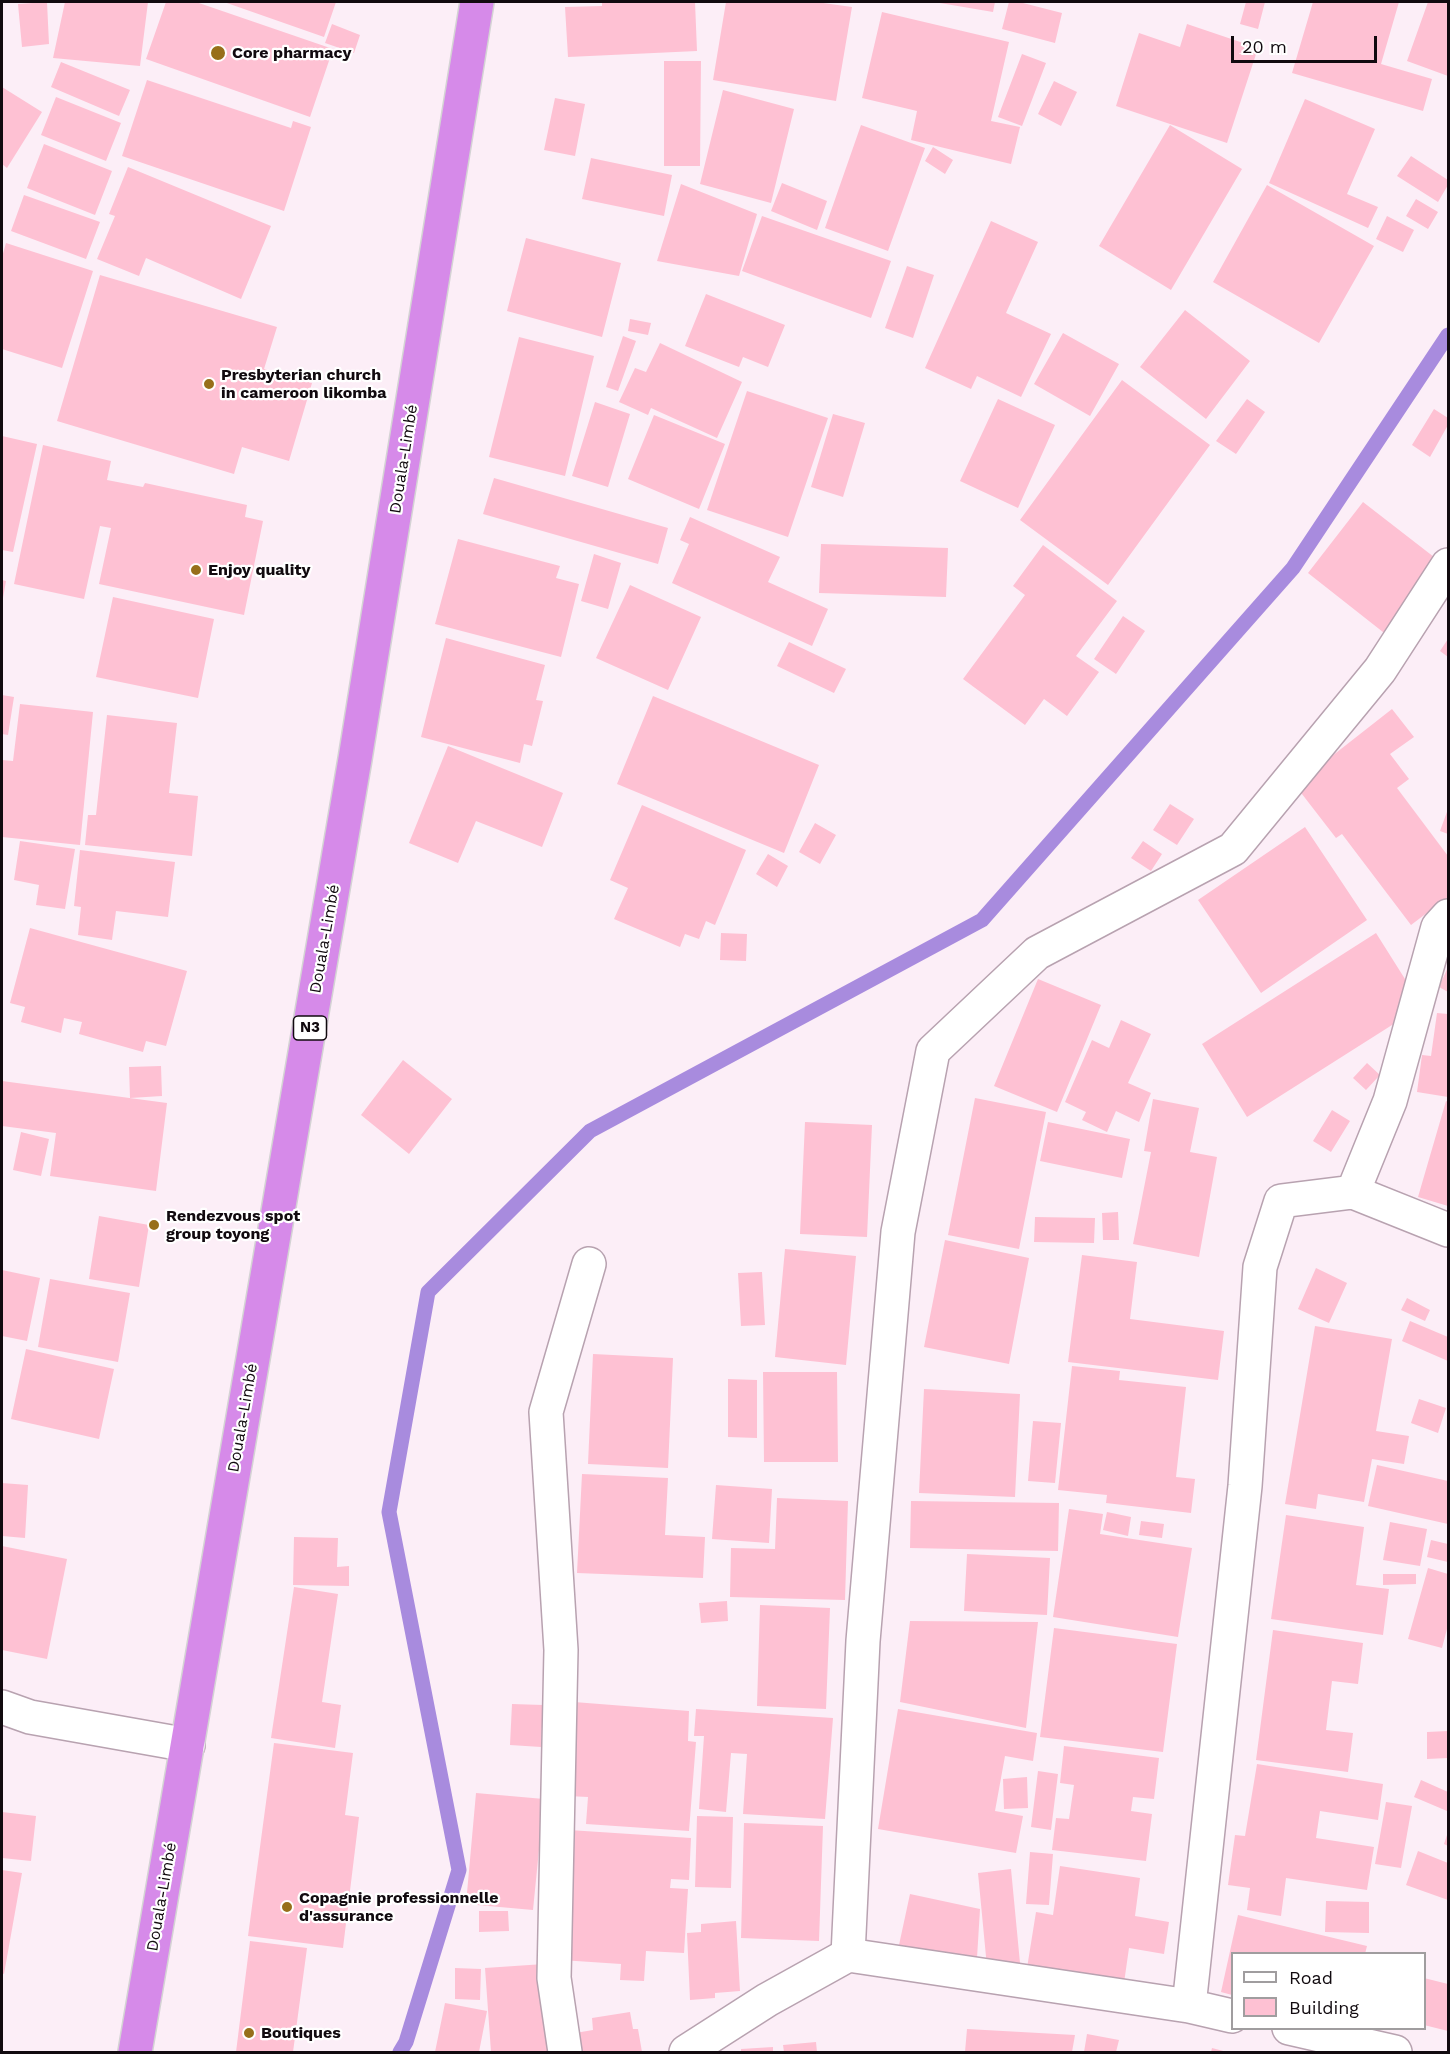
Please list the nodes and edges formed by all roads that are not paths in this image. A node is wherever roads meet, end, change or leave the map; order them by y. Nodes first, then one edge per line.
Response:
1 (477, 2) edge
2 (1449, 565) edge
3 (1449, 916) edge
4 (1353, 1192) junction
5 (1449, 1230) edge
6 (589, 1264) dead end
7 (2, 1707) edge
8 (188, 1745) junction
9 (849, 1955) junction
10 (1189, 2006) junction
11 (1231, 2016) edge
12 (1298, 2030) edge
13 (135, 2052) edge
14 (565, 2052) edge
15 (686, 2052) edge
16 (1395, 2052) edge

1 - 8 highway, Douala-Limbé / N3
2 - 9 street
3 - 4 street
4 - 5 street
4 - 10 street
6 - 14 street
7 - 8 street
8 - 13 highway, Douala-Limbé / N3
9 - 10 street
9 - 15 street
10 - 11 street
12 - 16 street

